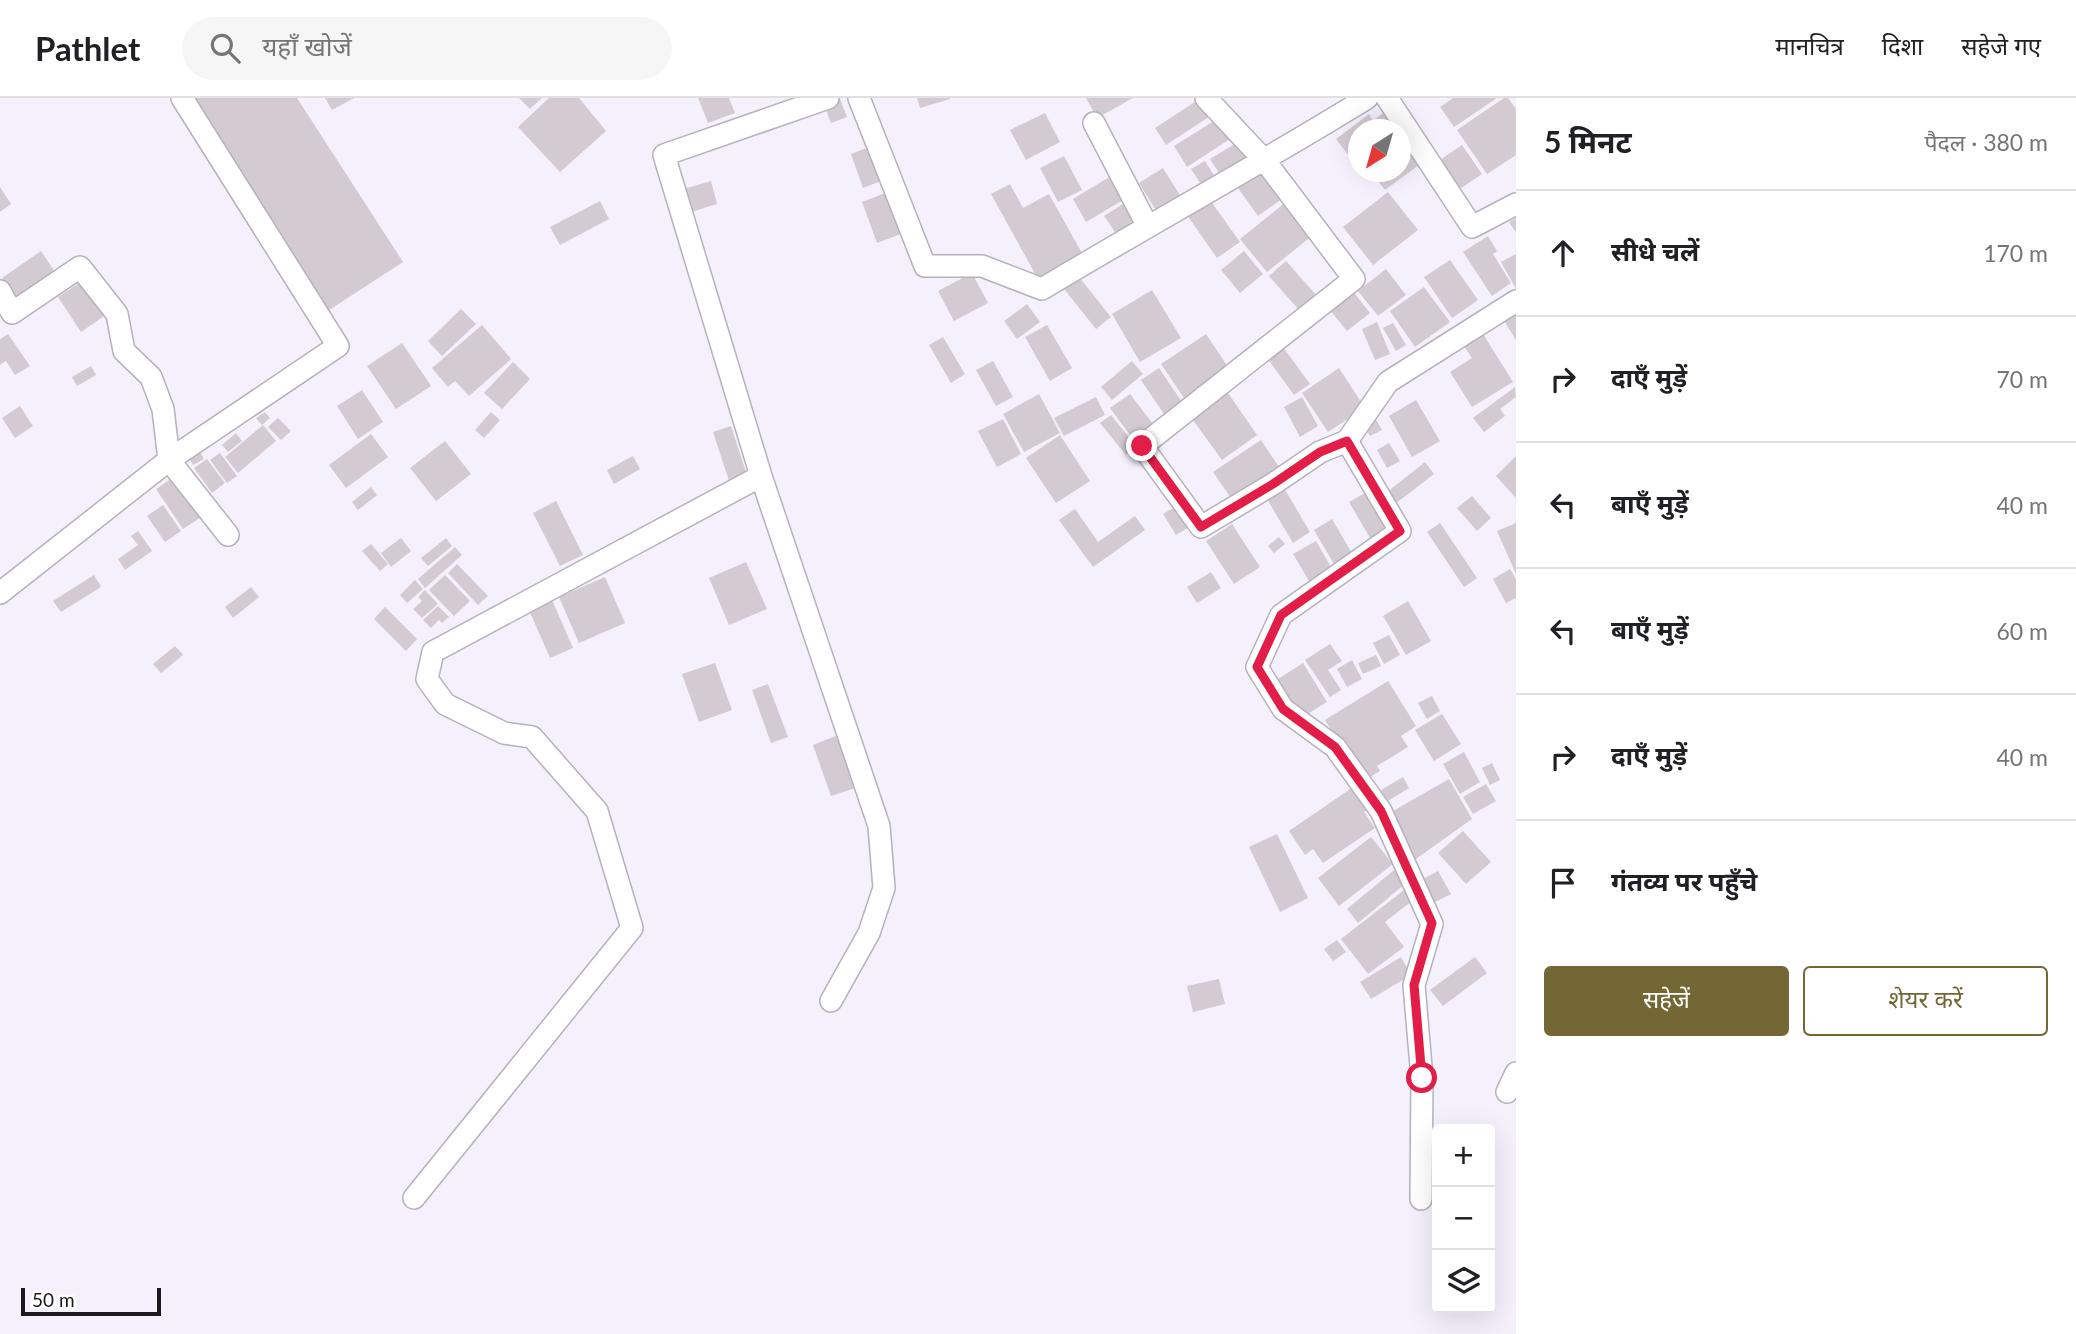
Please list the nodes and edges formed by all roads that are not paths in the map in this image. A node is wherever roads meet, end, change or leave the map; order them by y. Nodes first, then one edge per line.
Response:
1 (182, 98) edge
2 (828, 98) edge
3 (859, 98) edge
4 (1206, 98) edge
5 (1367, 98) edge
6 (1387, 98) edge
7 (1094, 123) dead end
8 (1265, 161) junction
9 (1516, 204) edge
10 (1147, 225) junction
11 (0, 291) edge
12 (1516, 301) edge
13 (1347, 441) junction
14 (169, 460) junction
15 (761, 475) junction
16 (228, 535) dead end
17 (0, 593) edge
18 (831, 1001) dead end
19 (414, 1198) dead end
20 (1421, 1199) dead end

1 - 14 street
2 - 15 street
3 - 10 street
4 - 8 street
5 - 8 street
6 - 9 street
7 - 10 street
8 - 10 street
8 - 13 street
11 - 14 street
12 - 13 street
13 - 20 street
14 - 16 street
14 - 17 street
15 - 18 street
15 - 19 street

